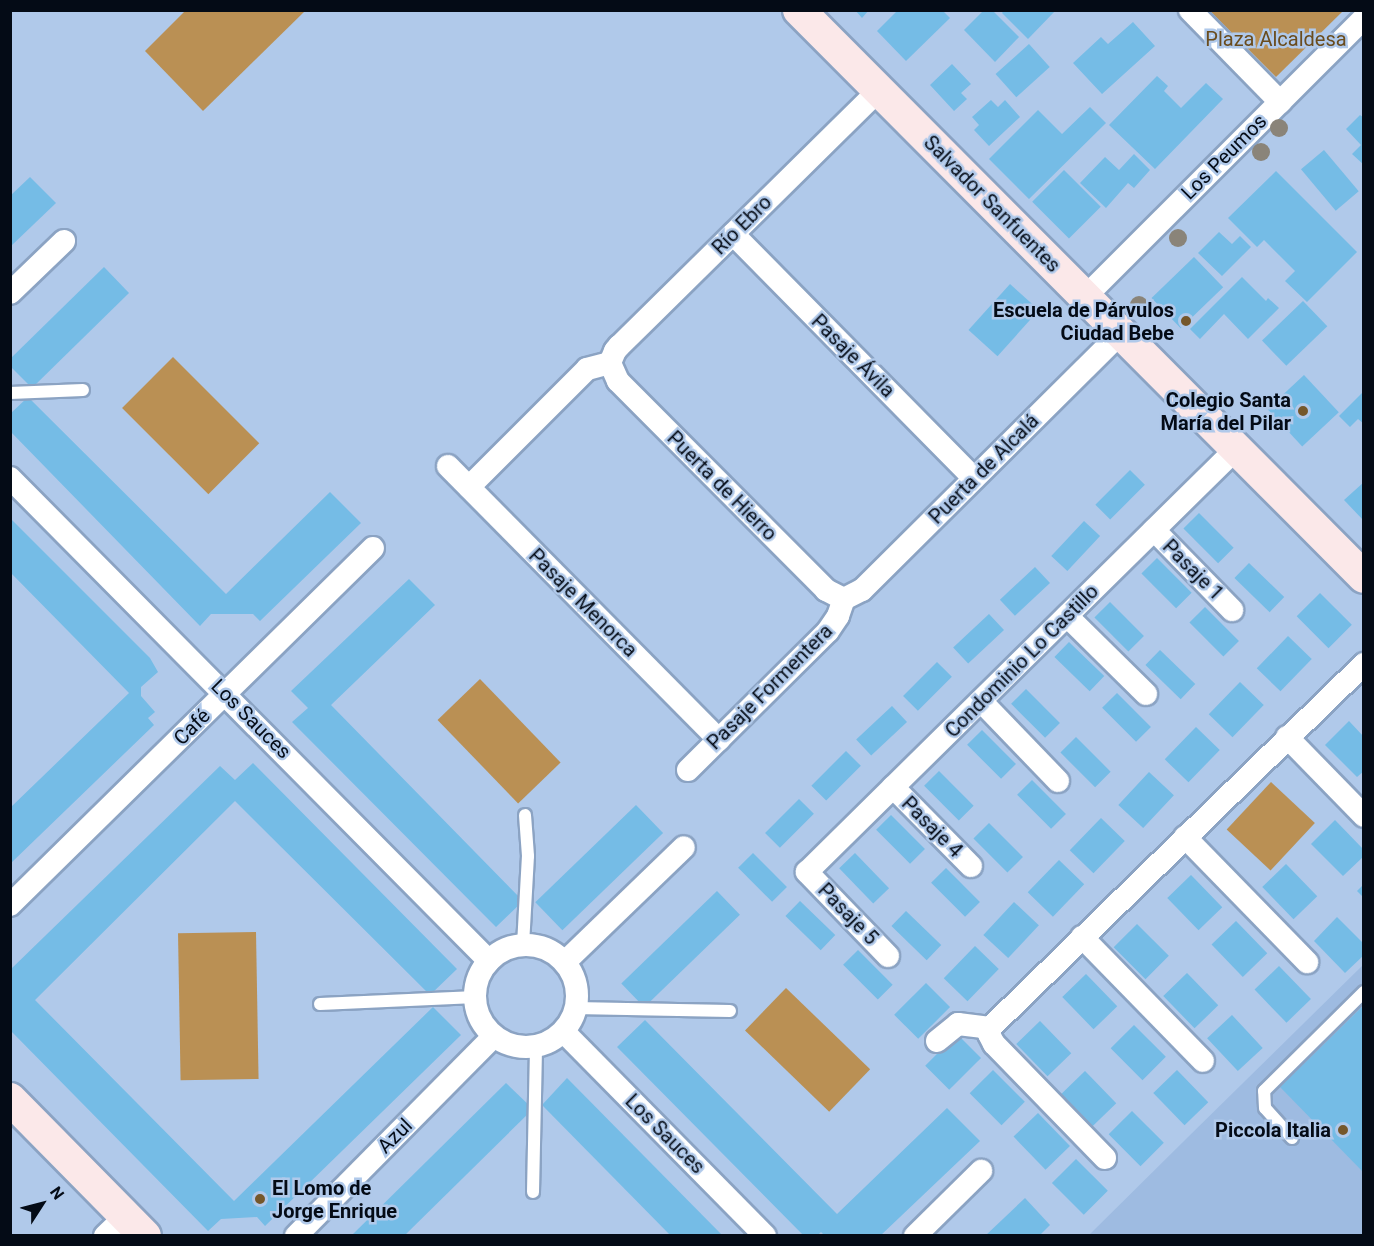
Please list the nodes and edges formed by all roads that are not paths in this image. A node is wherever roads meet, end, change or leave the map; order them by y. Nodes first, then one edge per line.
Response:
1 (799, 10) edge
2 (1190, 10) edge
3 (1364, 18) edge
4 (879, 90) junction
5 (1280, 102) junction
6 (733, 234) junction
7 (64, 241) dead end
8 (10, 293) edge
9 (1085, 297) junction
10 (1121, 333) junction
11 (610, 363) junction
12 (83, 390) dead end
13 (10, 393) edge
14 (1236, 449) junction
15 (448, 466) dead end
16 (10, 478) edge
17 (974, 478) junction
18 (469, 487) junction
19 (1154, 531) junction
20 (373, 548) dead end
21 (1364, 577) edge
22 (844, 598) junction
23 (1232, 610) dead end
24 (1067, 616) junction
25 (1364, 664) edge
26 (226, 693) junction
27 (1146, 694) dead end
28 (981, 701) junction
29 (1287, 737) junction
30 (719, 740) junction
31 (688, 770) dead end
32 (1058, 781) dead end
33 (893, 788) junction
34 (525, 815) dead end
35 (1364, 816) edge
36 (1185, 837) junction
37 (684, 847) dead end
38 (971, 866) dead end
39 (807, 872) joint
40 (10, 905) edge
41 (1082, 938) junction
42 (523, 945) junction
43 (888, 956) dead end
44 (489, 961) junction
45 (565, 962) junction
46 (1307, 962) dead end
47 (1364, 992) edge
48 (476, 998) junction
49 (320, 1004) dead end
50 (575, 1008) junction
51 (730, 1011) dead end
52 (990, 1028) junction
53 (564, 1032) junction
54 (494, 1036) junction
55 (937, 1041) dead end
56 (536, 1046) junction
57 (1203, 1061) dead end
58 (10, 1099) edge
59 (1292, 1138) dead end
60 (1105, 1158) dead end
61 (981, 1171) dead end
62 (533, 1192) dead end
63 (125, 1229) edge
64 (296, 1236) edge
65 (765, 1236) edge
66 (915, 1236) edge

1 - 4 street, Salvador Sanfuentes
2 - 5 street
3 - 5 street, Los Peumos
4 - 6 street, Río Ebro
4 - 9 street, Salvador Sanfuentes
5 - 9 street, Los Peumos
6 - 11 street, Río Ebro
6 - 17 street, Pasaje Ávila
7 - 8 street
9 - 10 street, Salvador Sanfuentes
10 - 14 street, Salvador Sanfuentes
10 - 17 street, Puerta de Alcalá
11 - 18 street
11 - 22 street, Puerta de Hierro
12 - 13 lane
14 - 19 street, Condominio Lo Castillo
14 - 21 street, Salvador Sanfuentes
15 - 18 street, Pasaje Menorca
16 - 26 street, Los Sauces
17 - 22 street, Puerta de Alcalá
18 - 30 street, Pasaje Menorca
19 - 23 street, Pasaje 1
19 - 24 street, Condominio Lo Castillo
20 - 26 street, Café
22 - 30 street, Pasaje Formentera
24 - 27 street
24 - 28 street, Condominio Lo Castillo
25 - 29 street
26 - 40 street, Café
26 - 44 street, Los Sauces
28 - 32 street
28 - 33 street, Condominio Lo Castillo
29 - 35 street
29 - 36 street
30 - 31 street, Pasaje Formentera
33 - 38 street, Pasaje 4
33 - 39 street, Condominio Lo Castillo
34 - 42 lane
36 - 41 street
36 - 46 street
37 - 45 street
39 - 43 street, Pasaje 5
41 - 52 street
41 - 57 street
42 - 44 street
42 - 45 street
44 - 48 street
45 - 50 street
47 - 59 lane
48 - 49 lane
48 - 54 street
50 - 51 lane
50 - 53 street
52 - 55 street
52 - 60 street
53 - 56 street
53 - 65 street, Los Sauces
54 - 56 street
54 - 64 street, Azul
56 - 62 lane
58 - 63 street
61 - 66 street

